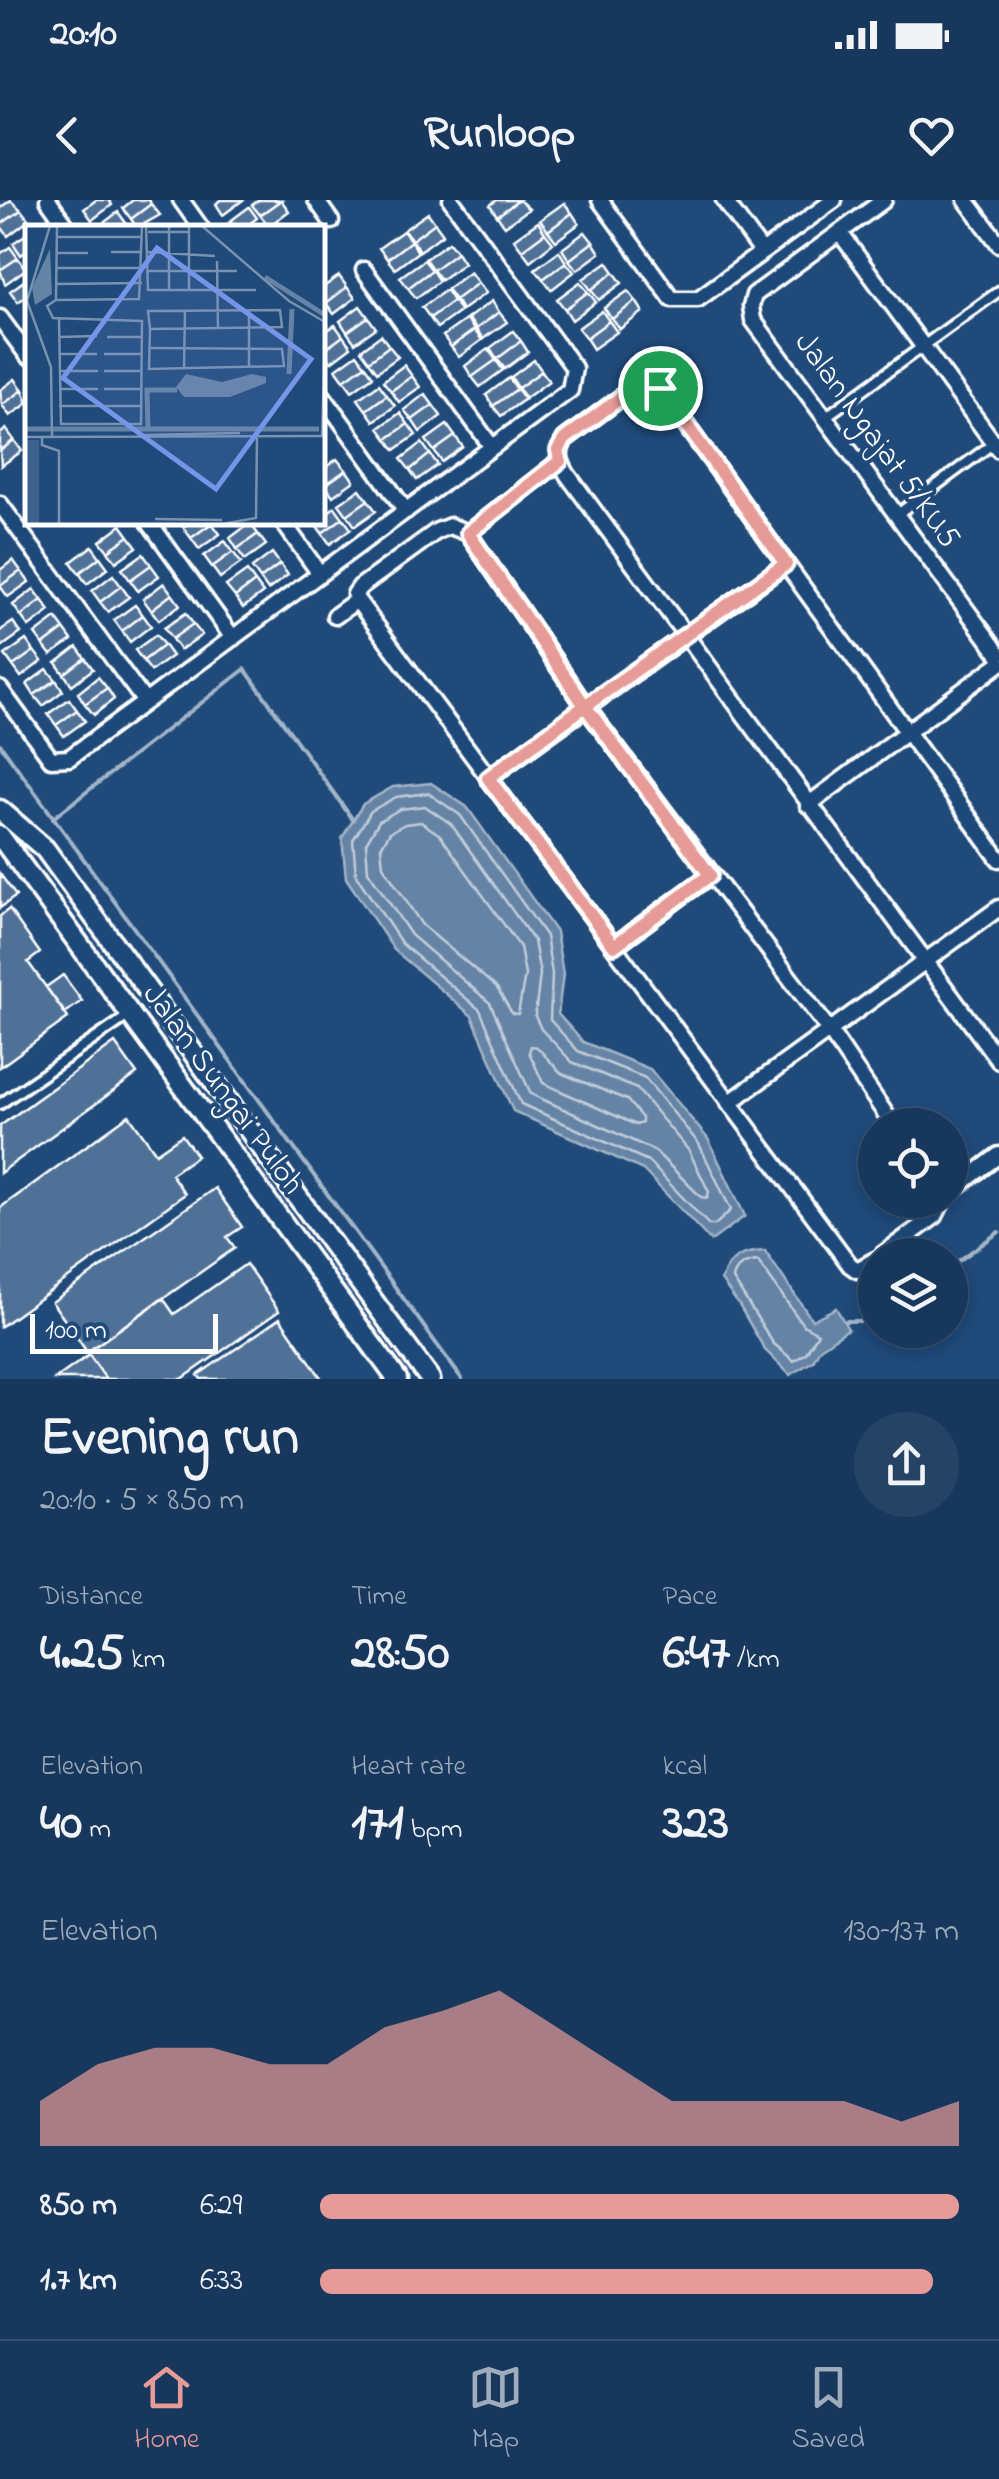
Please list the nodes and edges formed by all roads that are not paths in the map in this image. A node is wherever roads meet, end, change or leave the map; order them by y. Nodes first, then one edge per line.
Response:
1 (48, 200) edge
2 (181, 200) edge
3 (316, 200) edge
4 (451, 200) edge
5 (600, 200) edge
6 (724, 200) edge
7 (834, 200) edge
8 (884, 200) edge
9 (966, 200) edge
10 (331, 221) dead end
11 (66, 225) edge
12 (199, 225) edge
13 (840, 233) junction
14 (999, 244) edge
15 (762, 252) junction
16 (364, 270) dead end
17 (999, 292) edge
18 (0, 318) edge
19 (924, 346) junction
20 (25, 352) edge
21 (325, 399) edge
22 (824, 418) junction
23 (997, 444) edge
24 (492, 447) junction
25 (560, 461) junction
26 (0, 504) edge
27 (406, 510) junction
28 (895, 516) junction
29 (151, 525) edge
30 (285, 525) edge
31 (468, 533) junction
32 (786, 564) junction
33 (320, 574) junction
34 (357, 600) junction
35 (335, 616) dead end
36 (684, 636) junction
37 (233, 638) junction
38 (999, 654) edge
39 (999, 664) edge
40 (0, 689) edge
41 (145, 702) junction
42 (585, 706) junction
43 (910, 732) junction
44 (488, 778) junction
45 (808, 805) junction
46 (0, 810) edge
47 (0, 836) edge
48 (999, 859) edge
49 (710, 875) junction
50 (999, 908) edge
51 (614, 946) junction
52 (925, 962) junction
53 (130, 1014) junction
54 (829, 1030) junction
55 (999, 1061) edge
56 (730, 1103) junction
57 (0, 1104) edge
58 (882, 1108) edge
59 (999, 1155) edge
60 (968, 1178) edge
61 (932, 1218) edge
62 (905, 1238) edge
63 (858, 1269) edge
64 (397, 1379) edge
65 (430, 1379) edge

1 - 11 street
2 - 12 street
3 - 10 street
4 - 24 street
5 - 15 street
6 - 15 street
7 - 15 street
8 - 13 street
9 - 14 street
13 - 19 street
13 - 22 street, Jalan Ngajat 5/KU5
16 - 24 street
17 - 19 lane
18 - 20 street
19 - 22 lane
19 - 23 street
21 - 27 street
22 - 28 street, Jalan Ngajat 5/KU5
23 - 28 lane
24 - 27 street
25 - 31 street
25 - 32 street
25 - 36 street
26 - 41 street
27 - 33 street
28 - 38 street, Jalan Ngajat 5/KU5
29 - 37 street
30 - 33 street
31 - 34 street
31 - 42 street
32 - 36 street
32 - 43 street
33 - 37 street
34 - 35 street
34 - 44 street
36 - 42 street
36 - 45 street
37 - 41 street
39 - 43 street
40 - 41 street
42 - 44 street
42 - 49 street
43 - 45 street
43 - 48 street
44 - 51 street
45 - 52 street
46 - 65 street
47 - 53 street, Jalan Sungai Puloh
49 - 51 street
49 - 54 street
50 - 52 street
51 - 56 street
52 - 54 street
52 - 55 street
53 - 57 lane
53 - 64 street, Jalan Sungai Puloh
54 - 56 street
54 - 58 street
56 - 63 street
59 - 60 street
61 - 62 street

